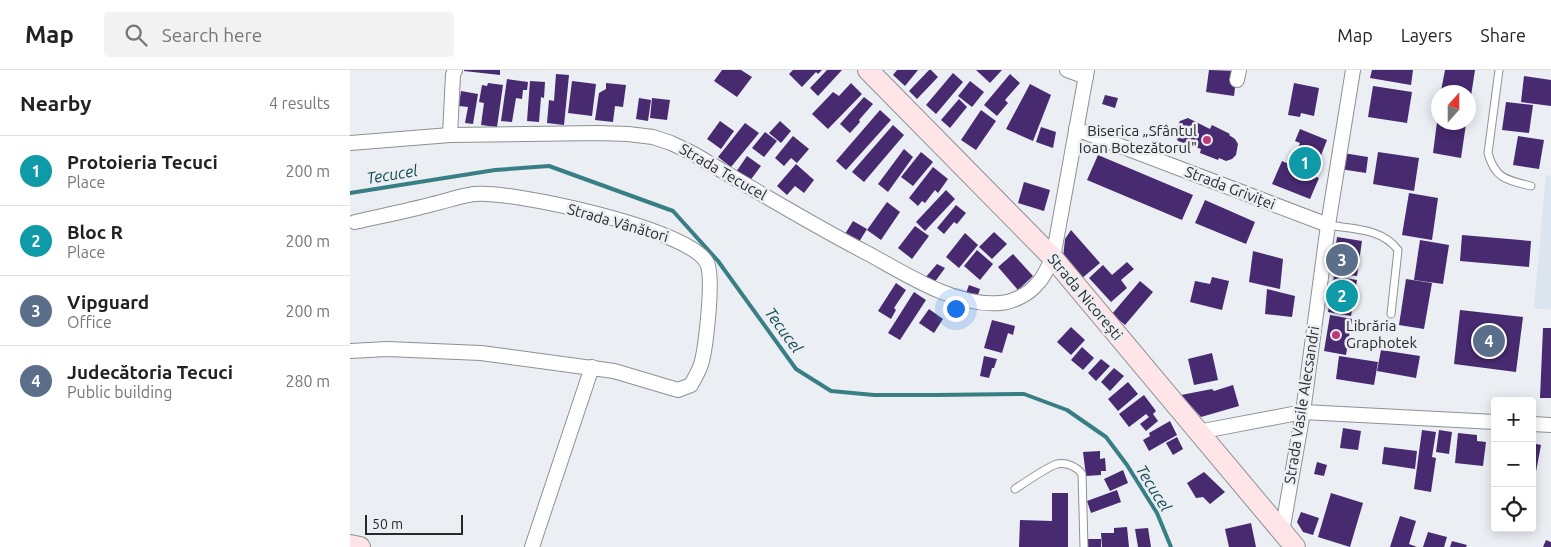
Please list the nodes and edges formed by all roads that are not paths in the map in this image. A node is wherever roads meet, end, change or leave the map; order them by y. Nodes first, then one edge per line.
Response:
1 (455, 70) edge
2 (868, 70) edge
3 (1067, 70) edge
4 (1353, 70) edge
5 (1499, 70) edge
6 (1086, 73) edge
7 (1076, 129) junction
8 (450, 135) junction
9 (350, 142) edge
10 (1531, 186) dead end
11 (355, 222) dead end
12 (1328, 226) junction
13 (1053, 258) junction
14 (1391, 314) dead end
15 (350, 351) edge
16 (592, 367) junction
17 (1303, 412) junction
18 (1491, 422) edge
19 (1536, 424) edge
20 (1551, 425) edge
21 (1198, 432) junction
22 (1015, 488) dead end
23 (1288, 539) edge
24 (350, 545) edge
25 (360, 547) edge
26 (532, 547) edge
27 (1084, 547) edge
28 (1308, 547) edge

1 - 8 street
2 - 13 main road, Strada Nicorești
3 - 6 street
4 - 12 street, Strada Vasile Alecsandri
5 - 10 lane
6 - 7 street
7 - 12 street, Strada Griviței
7 - 13 street
8 - 9 street, Strada Tecucel
8 - 13 street, Strada Tecucel
11 - 16 street, Strada Vânători
12 - 14 lane
12 - 17 street, Strada Vasile Alecsandri
13 - 21 main road, Strada Nicorești
15 - 16 street, Strada Vânători
16 - 26 street
17 - 18 street
17 - 21 street
17 - 23 street, Strada Vasile Alecsandri
19 - 20 street
21 - 23 main road, Strada Nicorești
22 - 27 lane
23 - 28 main road, Strada Nicorești
24 - 25 main road

